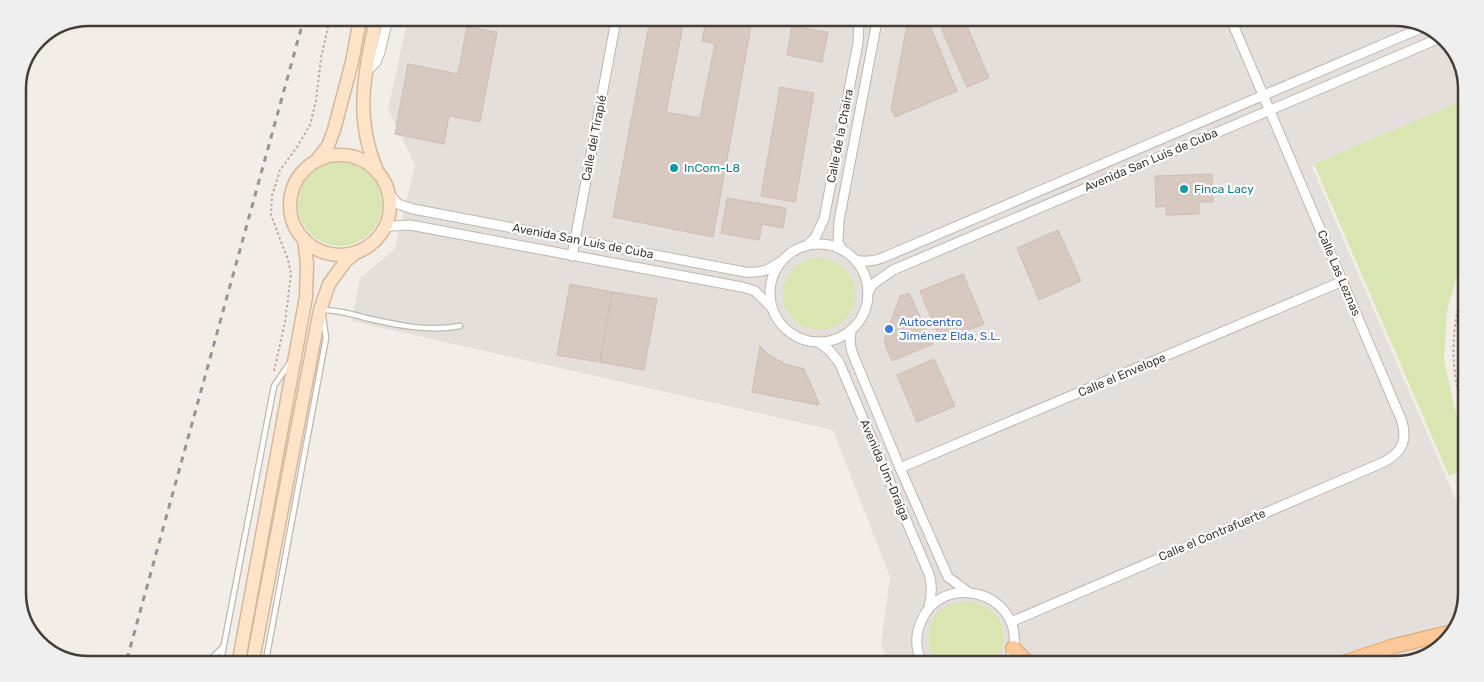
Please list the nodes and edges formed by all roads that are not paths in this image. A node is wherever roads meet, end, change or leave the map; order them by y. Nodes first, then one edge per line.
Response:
1 (359, 26) edge
2 (375, 26) edge
3 (386, 26) edge
4 (615, 26) edge
5 (859, 26) edge
6 (876, 26) edge
7 (1234, 26) edge
8 (1417, 30) edge
9 (1434, 40) edge
10 (366, 72) junction
11 (1265, 98) junction
12 (1270, 109) junction
13 (316, 160) junction
14 (377, 170) junction
15 (389, 194) junction
16 (384, 228) junction
17 (304, 239) junction
18 (575, 240) junction
19 (807, 245) junction
20 (842, 250) junction
21 (356, 252) junction
22 (572, 256) junction
23 (856, 260) junction
24 (780, 262) junction
25 (1343, 281) junction
26 (868, 292) junction
27 (772, 308) junction
28 (320, 310) junction
29 (460, 326) dead end
30 (851, 330) junction
31 (818, 342) junction
32 (297, 353) junction
33 (1404, 438) joint
34 (900, 468) junction
35 (968, 592) junction
36 (929, 608) junction
37 (1010, 622) junction
38 (1441, 635) edge
39 (224, 646) junction
40 (1014, 648) junction
41 (214, 656) edge
42 (222, 656) edge
43 (239, 656) edge
44 (254, 656) edge
45 (267, 656) edge
46 (920, 656) edge
47 (1011, 656) edge
48 (1021, 656) edge
49 (1364, 656) edge

1 - 13 street
2 - 10 street
3 - 10 street
4 - 18 street, Calle del Tirapié
5 - 19 street, Calle de la Chaira
6 - 20 street, Calle de la Chaira
7 - 11 street, Calle Las Leznas
8 - 11 street, Avenida San Luis de Cuba
9 - 12 street, Avenida San Luis de Cuba
10 - 14 street
11 - 12 street, Calle Las Leznas
11 - 23 street, Avenida San Luis de Cuba
12 - 25 street, Calle Las Leznas
12 - 26 street, Avenida San Luis de Cuba
13 - 14 street
13 - 17 street
14 - 15 street
15 - 16 street
15 - 18 street, Avenida San Luis de Cuba
16 - 21 street
16 - 22 street, Avenida San Luis de Cuba
17 - 21 street
17 - 32 street
18 - 22 street, Calle del Tirapié
18 - 24 street, Avenida San Luis de Cuba
19 - 20 street
19 - 24 street
20 - 23 street
21 - 28 street
22 - 27 street, Avenida San Luis de Cuba
23 - 26 street
24 - 27 street
25 - 33 street, Calle Las Leznas
25 - 34 street, Calle el Envelope
26 - 30 street
27 - 31 street
28 - 29 lane
28 - 44 street
28 - 45 lane
30 - 31 street
30 - 34 street, Avenida Um-Draiga
31 - 36 street, Avenida Um-Draiga
32 - 39 lane
32 - 43 street
33 - 37 street, Calle el Contrafuerte
34 - 35 street, Avenida Um-Draiga
35 - 36 street
35 - 37 street
36 - 46 street, Avenida Um-Draiga
37 - 40 street
38 - 49 main road
39 - 41 lane
39 - 42 lane
40 - 47 street
40 - 48 main road

